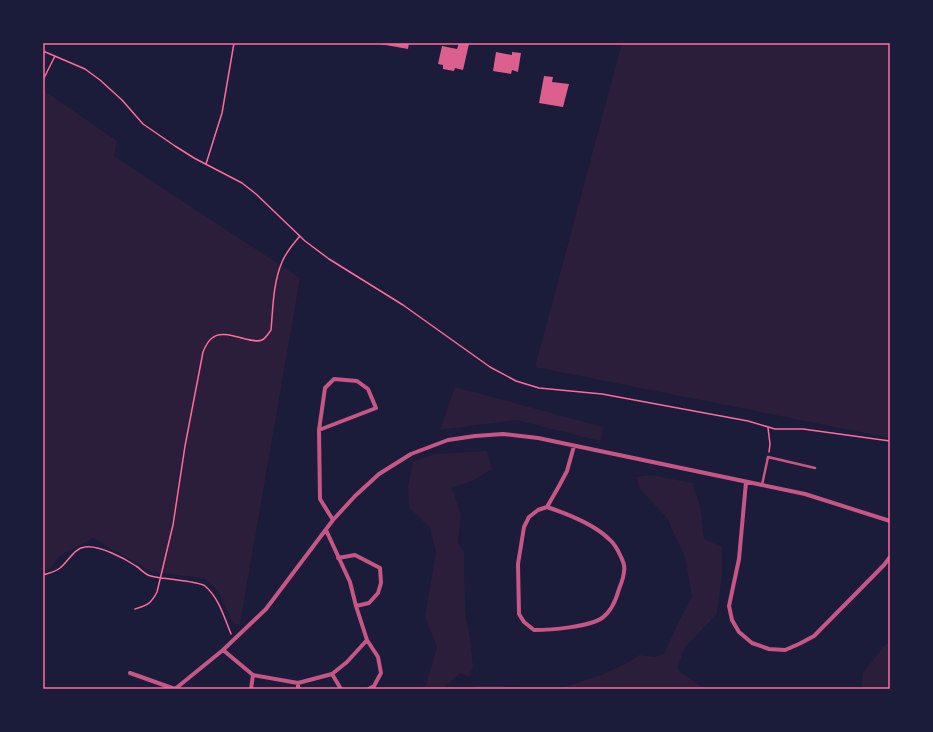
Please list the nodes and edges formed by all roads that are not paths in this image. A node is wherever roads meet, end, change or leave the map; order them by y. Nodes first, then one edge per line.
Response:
1 (319, 430) junction
2 (574, 446) junction
3 (815, 468) dead end
4 (746, 482) junction
5 (762, 485) junction
6 (547, 507) junction
7 (333, 520) junction
8 (890, 521) edge
9 (326, 530) junction
10 (890, 557) edge
11 (338, 558) junction
12 (356, 606) junction
13 (367, 640) junction
14 (223, 650) junction
15 (130, 673) dead end
16 (332, 674) junction
17 (254, 675) junction
18 (298, 683) junction
19 (175, 689) edge
20 (251, 689) edge
21 (298, 689) edge
22 (341, 689) edge
23 (369, 689) edge

1 - 1 street
1 - 7 street
2 - 4 street
2 - 6 street
2 - 7 street
3 - 5 lane
4 - 5 street
4 - 10 street
5 - 8 street
6 - 6 street
7 - 9 street
9 - 11 street
9 - 14 street
11 - 12 street
11 - 12 street
12 - 13 street
13 - 16 street
13 - 23 street
14 - 17 street
14 - 19 street
15 - 19 street
16 - 18 street
16 - 22 street
17 - 18 street
17 - 20 street
18 - 21 street

